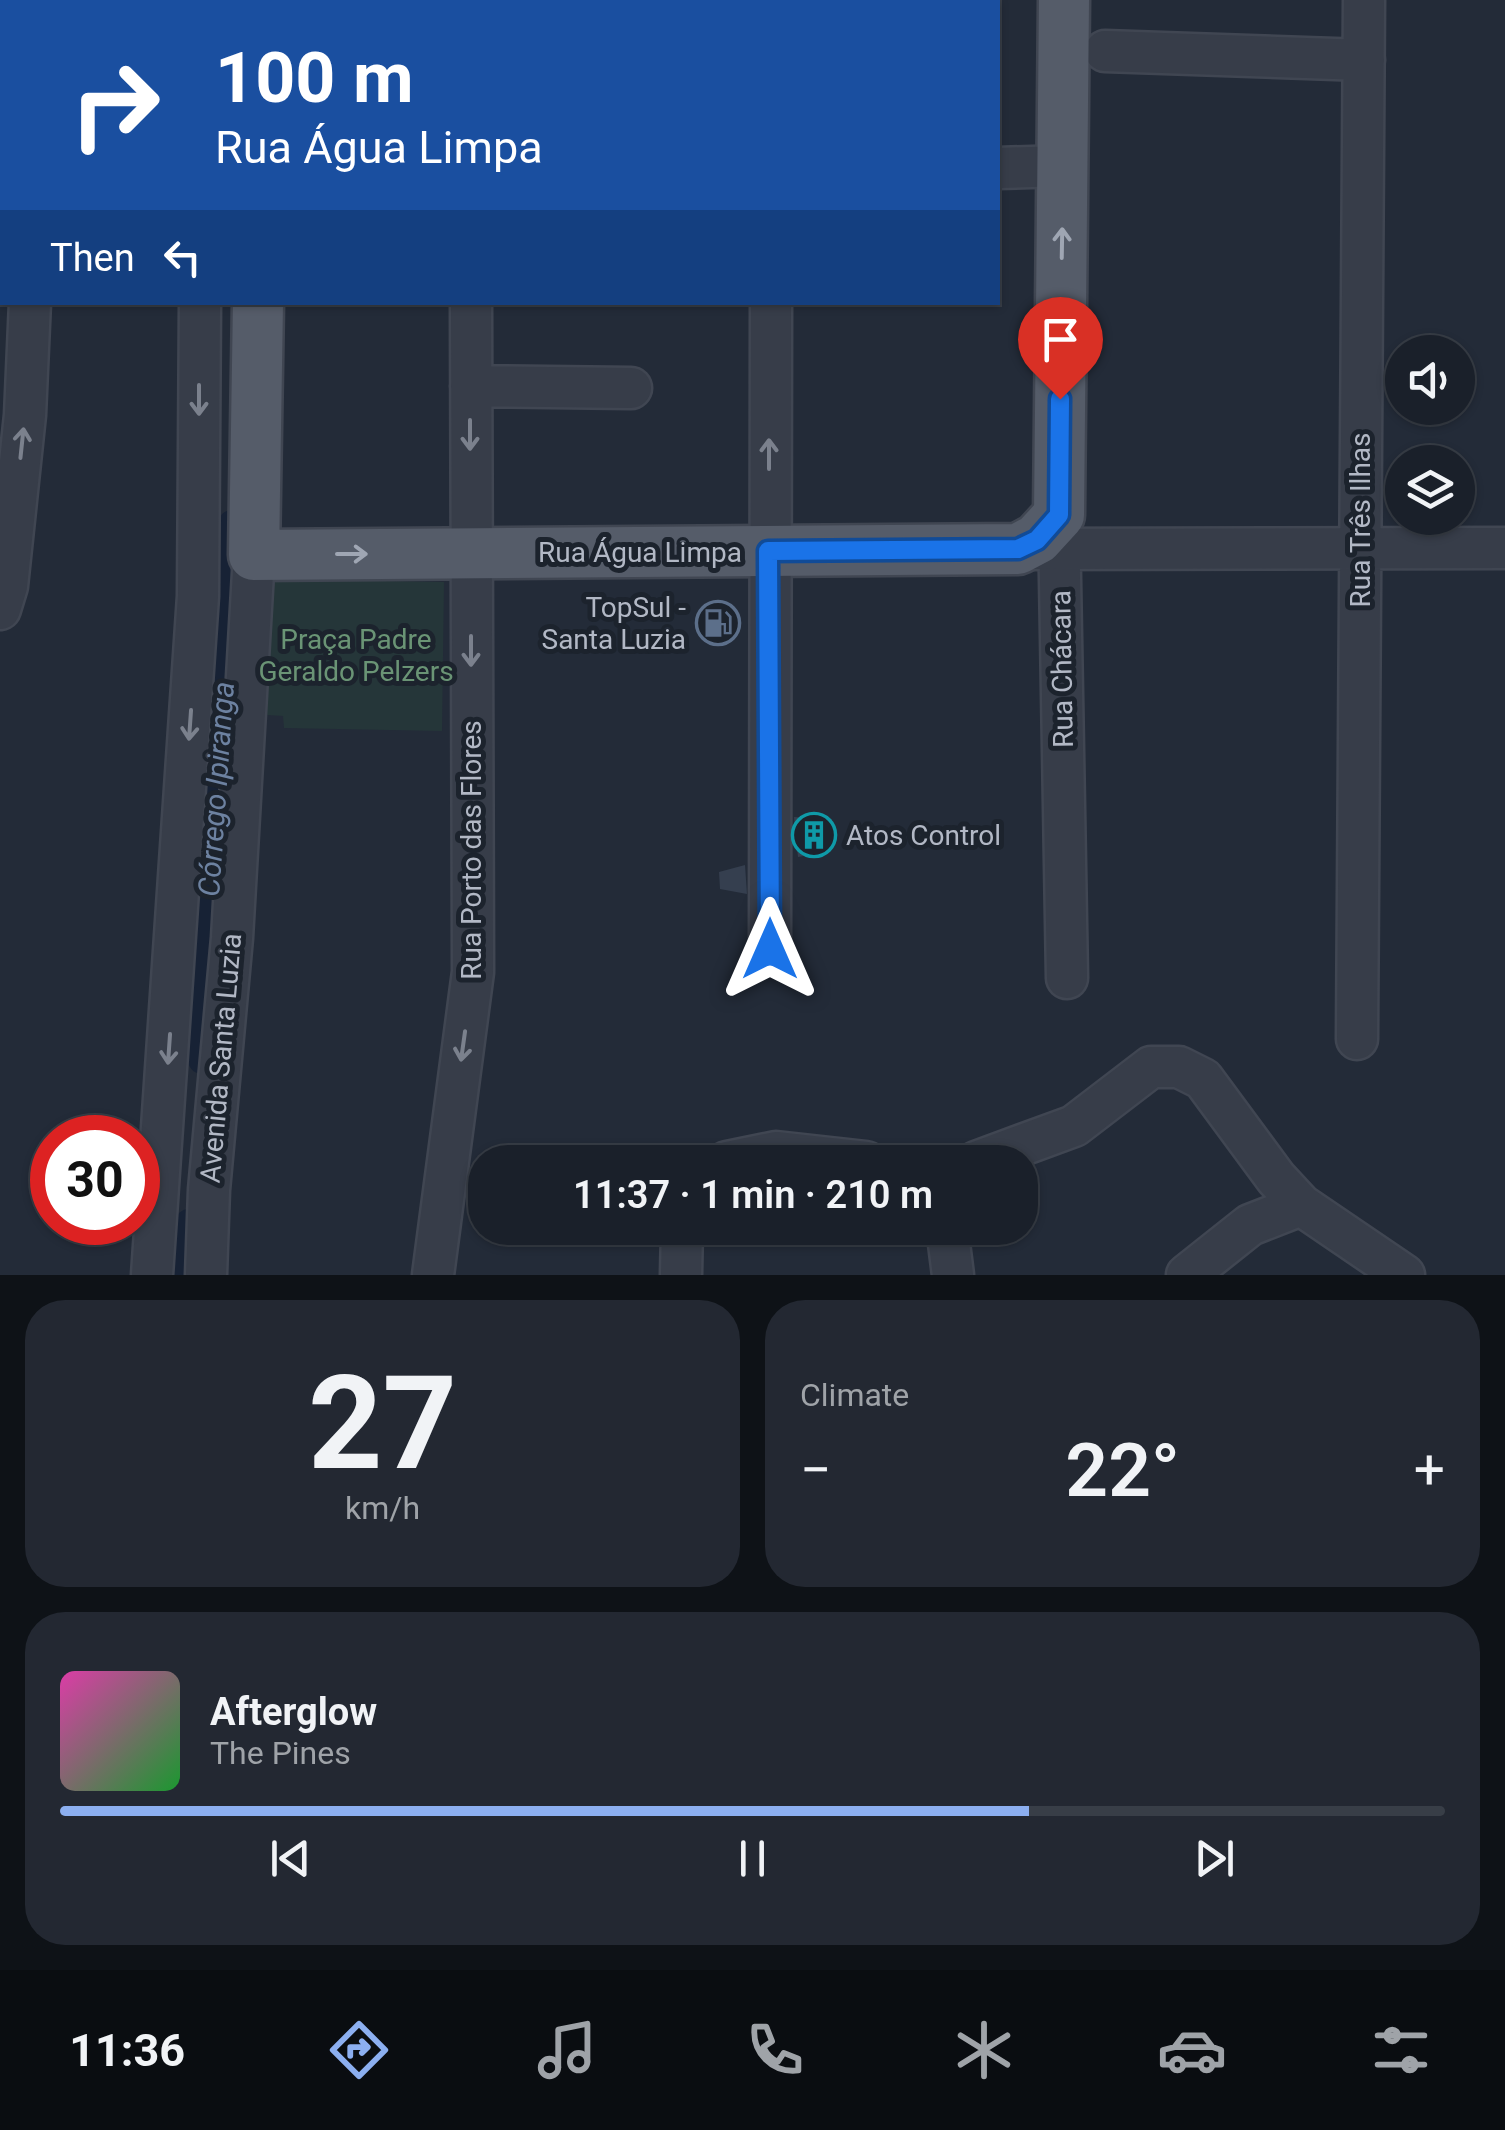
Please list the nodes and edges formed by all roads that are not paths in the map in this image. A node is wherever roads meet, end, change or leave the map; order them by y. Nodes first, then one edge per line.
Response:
1 (1064, 0) edge
2 (1364, 0) edge
3 (1105, 51) dead end
4 (1364, 60) junction
5 (1062, 166) junction
6 (1000, 168) edge
7 (30, 305) edge
8 (200, 305) edge
9 (258, 305) edge
10 (471, 305) edge
11 (770, 305) edge
12 (470, 386) junction
13 (631, 388) dead end
14 (1046, 538) junction
15 (1360, 548) junction
16 (1505, 548) edge
17 (768, 551) junction
18 (470, 554) junction
19 (254, 555) junction
20 (0, 609) edge
21 (770, 949) dead end
22 (1068, 978) dead end
23 (1356, 1040) dead end
24 (1022, 1145) edge
25 (1301, 1205) junction
26 (682, 1245) edge
27 (950, 1245) edge
28 (152, 1275) edge
29 (206, 1275) edge
30 (433, 1275) edge
31 (681, 1275) edge
32 (953, 1275) edge
33 (1187, 1275) edge
34 (1404, 1275) edge

1 - 5 main road, Rua Chácara
2 - 4 street, Rua Três Ilhas
3 - 4 street
4 - 15 street, Rua Três Ilhas
5 - 6 street
14 -> 5 main road, Rua Chácara
20 -> 7 street
8 -> 28 street, Avenida Santa Luzia
9 - 19 main road, Avenida Santa Luzia
10 - 12 street, Rua Porto das Flores
17 -> 11 street
12 - 13 street
12 -> 18 street, Rua Porto das Flores
14 - 15 street, Rua Água Limpa
14 - 17 main road, Rua Água Limpa
14 - 22 street, Rua Chácara
15 - 16 street, Rua Água Limpa
15 - 23 street, Rua Três Ilhas
17 - 18 main road, Rua Água Limpa
17 - 21 street
19 -> 18 main road, Rua Água Limpa
18 -> 30 street, Rua Porto das Flores
19 - 29 street, Avenida Santa Luzia
24 - 25 street
25 - 33 street
25 - 34 street
26 - 31 street
27 - 32 street

